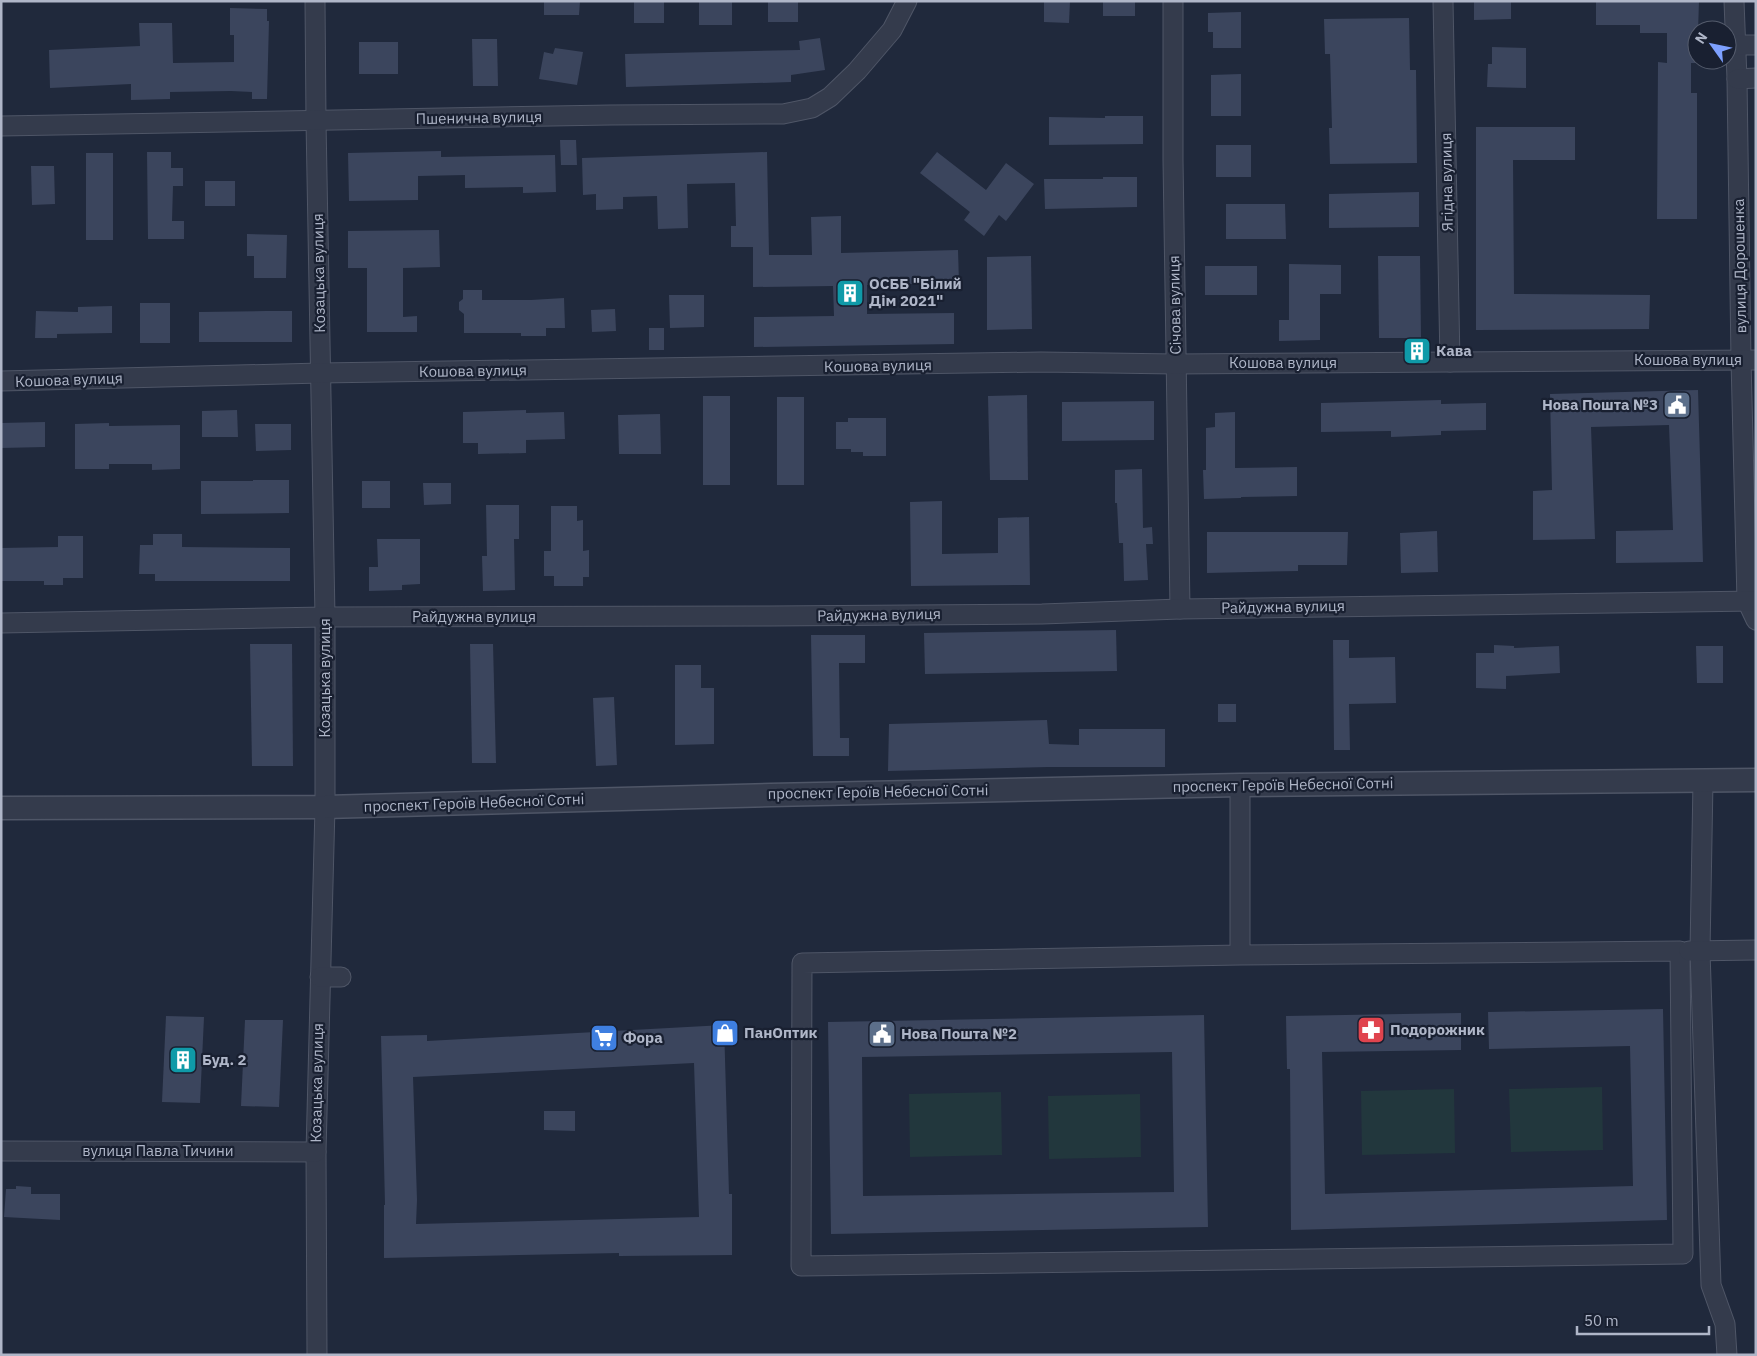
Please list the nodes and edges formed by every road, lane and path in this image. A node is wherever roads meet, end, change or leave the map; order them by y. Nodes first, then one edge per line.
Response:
1 (315, 1) edge
2 (907, 1) edge
3 (1173, 1) edge
4 (1443, 1) edge
5 (1734, 1) edge
6 (1735, 20) edge
7 (1737, 45) edge
8 (1756, 45) edge
9 (1737, 48) edge
10 (1746, 78) edge
11 (316, 121) junction
12 (1, 126) edge
13 (1748, 360) edge
14 (1450, 362) junction
15 (1175, 364) junction
16 (321, 373) junction
17 (1, 382) edge
18 (1752, 601) edge
19 (1180, 608) junction
20 (325, 617) junction
21 (1756, 620) edge
22 (1, 623) edge
23 (1756, 780) edge
24 (1703, 781) junction
25 (1240, 785) junction
26 (324, 807) junction
27 (1, 808) edge
28 (1756, 950) edge
29 (1680, 951) junction
30 (1700, 951) junction
31 (1240, 955) junction
32 (320, 977) junction
33 (340, 977) dead end
34 (1, 1151) edge
35 (316, 1152) junction
36 (317, 1355) edge
37 (1727, 1355) edge

1 - 11 street, Козацька вулиця
2 - 11 street, Пшенична вулиця
3 - 15 street, Січова вулиця
4 - 14 street, Ягідна вулиця
5 - 6 street, вулиця Дорошенка
7 - 8 street
9 - 10 street, вулиця Дорошенка
10 - 13 street, вулиця Дорошенка
11 - 12 street, Пшенична вулиця
11 - 16 street, Козацька вулиця
13 - 14 street, Кошова вулиця
13 - 18 street, вулиця Дорошенка
14 - 15 street, Кошова вулиця
15 - 16 street, Кошова вулиця
15 - 19 street, Січова вулиця
16 - 17 street, Кошова вулиця
16 - 20 street, Козацька вулиця
18 - 19 street, Райдужна вулиця
18 - 21 street, вулиця Дорошенка
19 - 20 street, Райдужна вулиця
20 - 22 street, Райдужна вулиця
20 - 26 street, Козацька вулиця
23 - 24 street, проспект Героїв Небесної Сотні
24 - 25 street, проспект Героїв Небесної Сотні
24 - 30 street
25 - 26 street, проспект Героїв Небесної Сотні
25 - 31 street
26 - 27 street, проспект Героїв Небесної Сотні
26 - 32 street, Козацька вулиця
28 - 30 street
29 - 30 street
29 - 31 street
29 - 31 street
30 - 37 street
32 - 33 street
32 - 35 street, Козацька вулиця
34 - 35 street, вулиця Павла Тичини
35 - 36 street, Козацька вулиця

